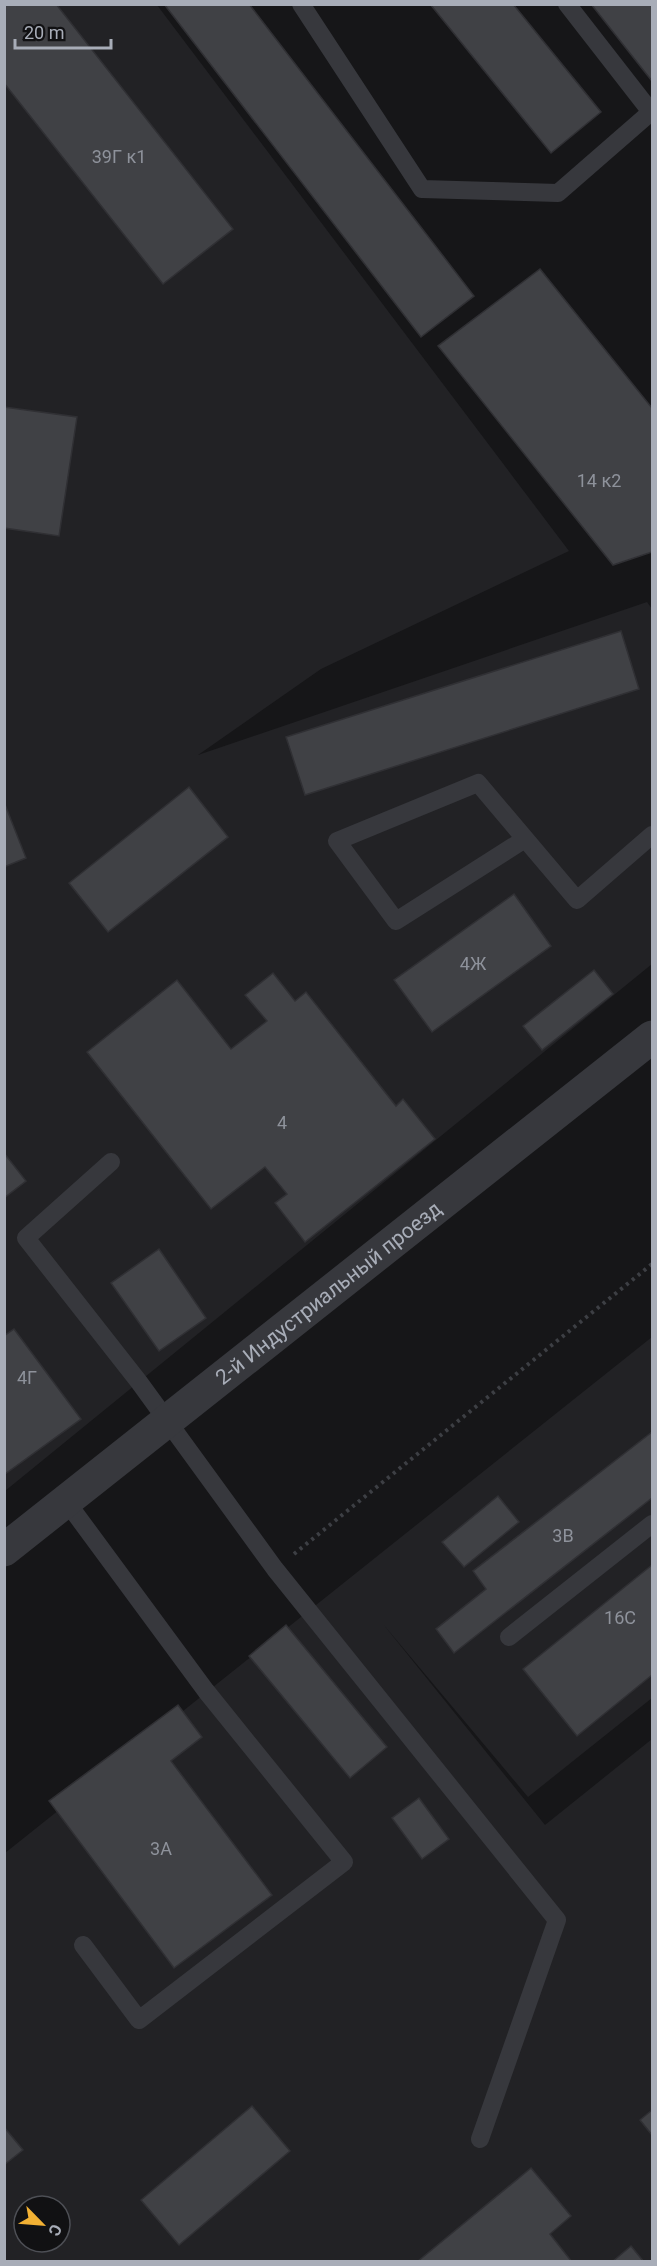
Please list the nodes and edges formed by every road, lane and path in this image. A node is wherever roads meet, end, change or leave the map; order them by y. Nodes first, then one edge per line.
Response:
1 (301, 4) edge
2 (567, 4) edge
3 (652, 112) edge
4 (652, 835) edge
5 (525, 838) junction
6 (652, 1037) edge
7 (111, 1162) dead end
8 (652, 1264) edge
9 (168, 1420) junction
10 (66, 1502) junction
11 (652, 1524) edge
12 (4, 1550) edge
13 (276, 1569) junction
14 (509, 1637) dead end
15 (83, 1945) dead end
16 (480, 2139) dead end

1 - 3 lane
2 - 3 lane
4 - 5 lane
5 - 5 lane
6 - 9 street, 2-й Индустриальный проезд
7 - 9 lane
8 - 13 path
9 - 10 street, 2-й Индустриальный проезд
9 - 13 lane
10 - 12 street, 2-й Индустриальный проезд
10 - 15 lane
11 - 14 lane
13 - 16 lane

